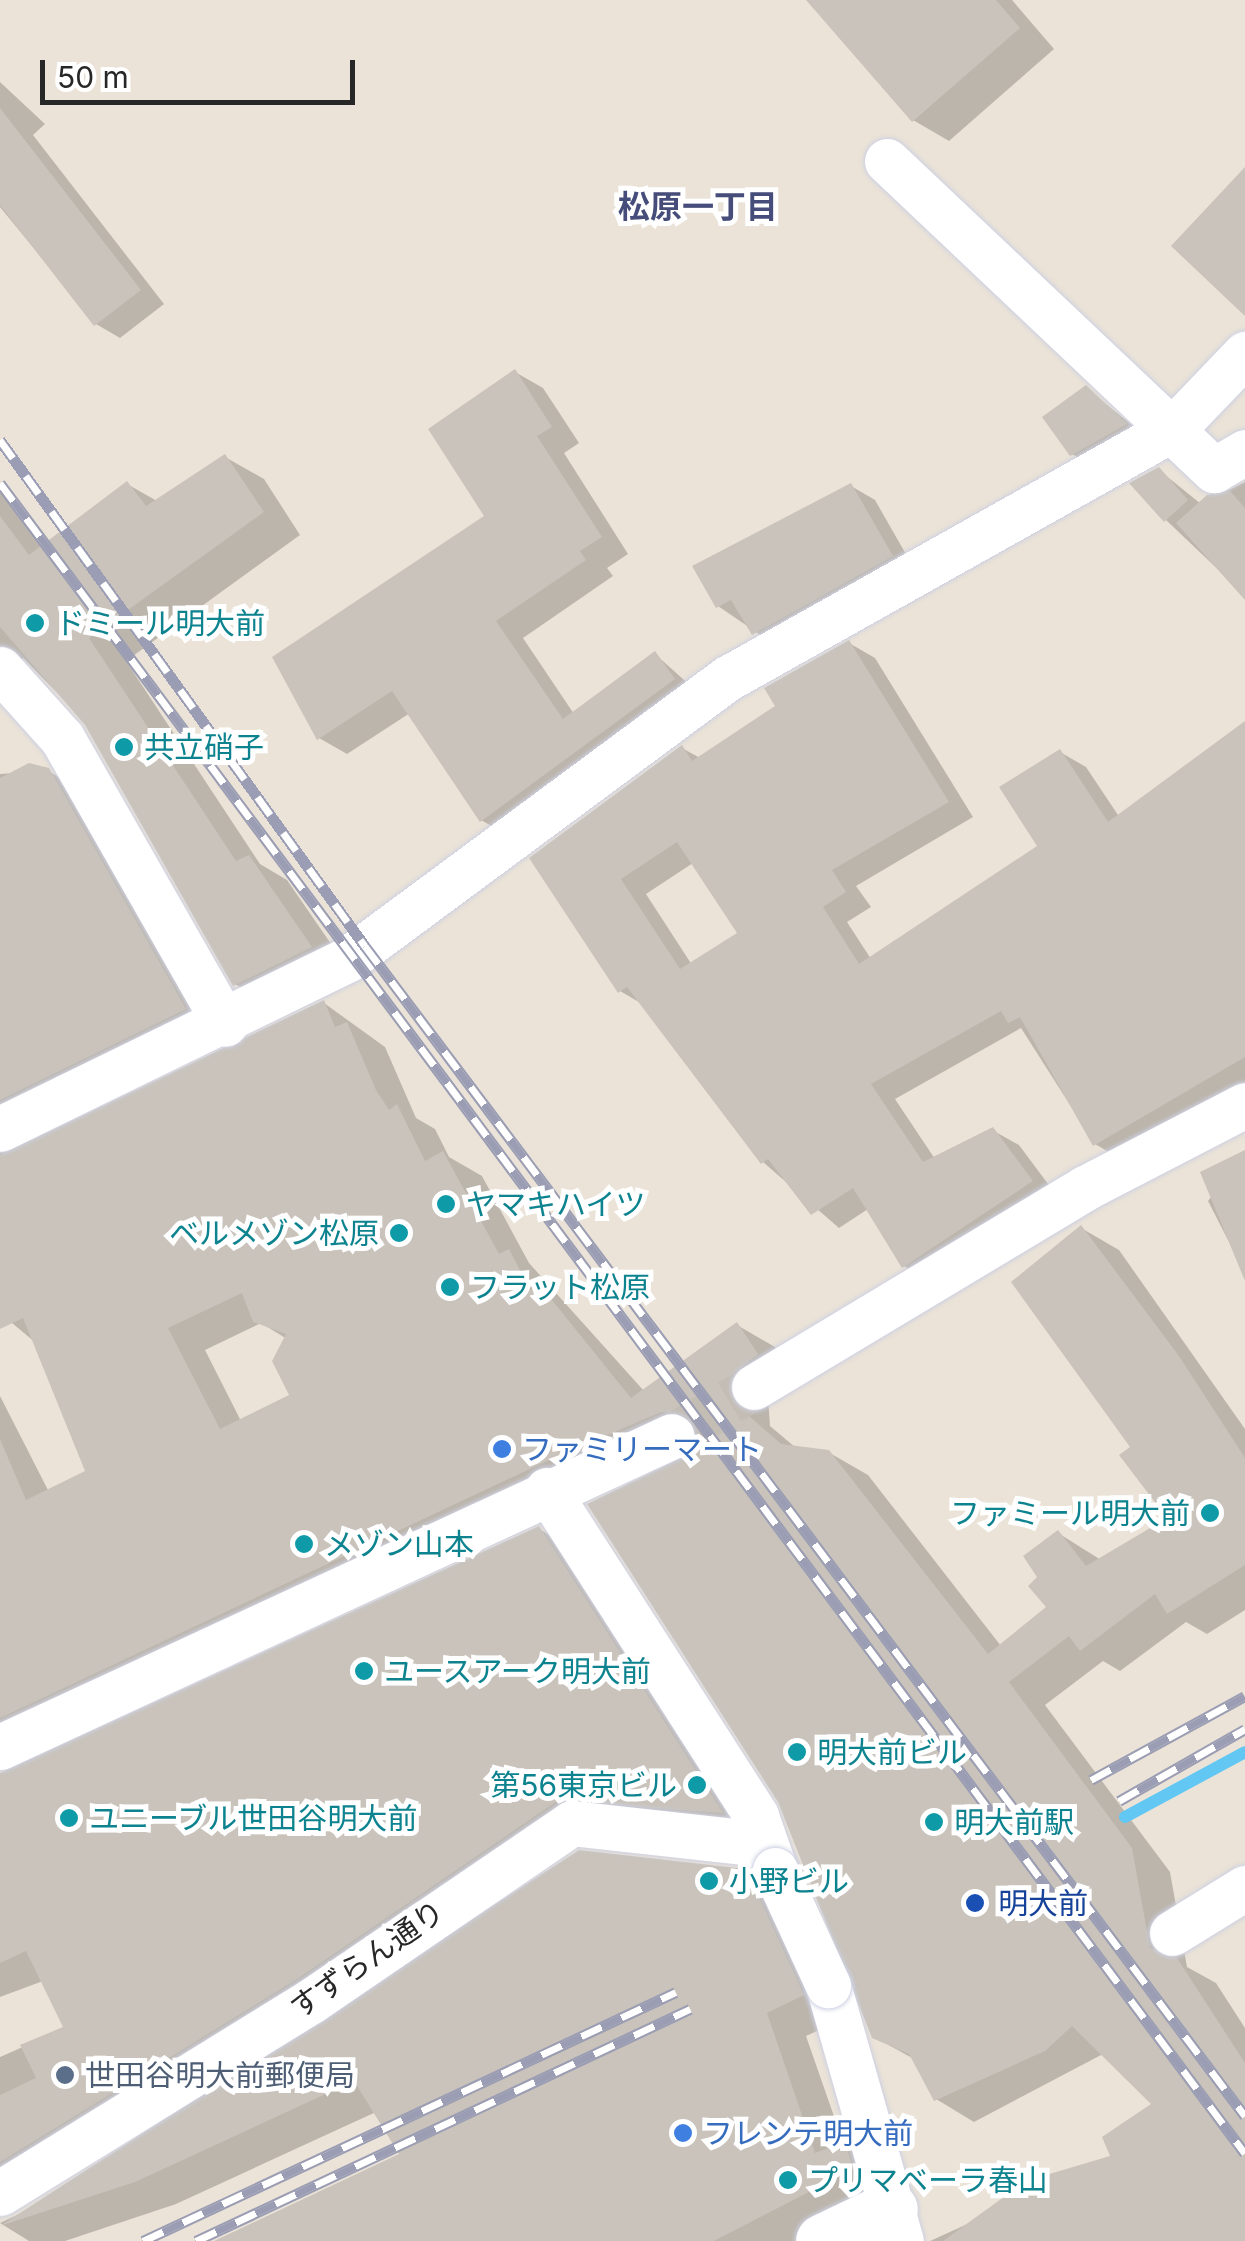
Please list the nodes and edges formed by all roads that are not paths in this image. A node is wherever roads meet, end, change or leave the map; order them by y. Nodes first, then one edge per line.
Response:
1 (887, 161) dead end
2 (1245, 354) edge
3 (1174, 428) junction
4 (1245, 452) edge
5 (0, 669) edge
6 (225, 1024) junction
7 (1245, 1105) edge
8 (0, 1129) edge
9 (754, 1386) tunnel mouth
10 (672, 1436) tunnel mouth
11 (547, 1490) junction
12 (0, 1747) edge
13 (768, 1857) junction
14 (1245, 1888) edge
15 (1172, 1933) dead end
16 (0, 2193) edge
17 (896, 2225) edge
18 (823, 2241) edge

1 - 3 street
2 - 3 street
3 - 4 street
3 - 6 street
5 - 6 street
6 - 8 street
7 - 9 street
10 - 11 street
11 - 12 street
11 - 13 street
13 - 16 street, すずらん通り
13 - 17 street, bridge
14 - 15 street
17 - 18 street

